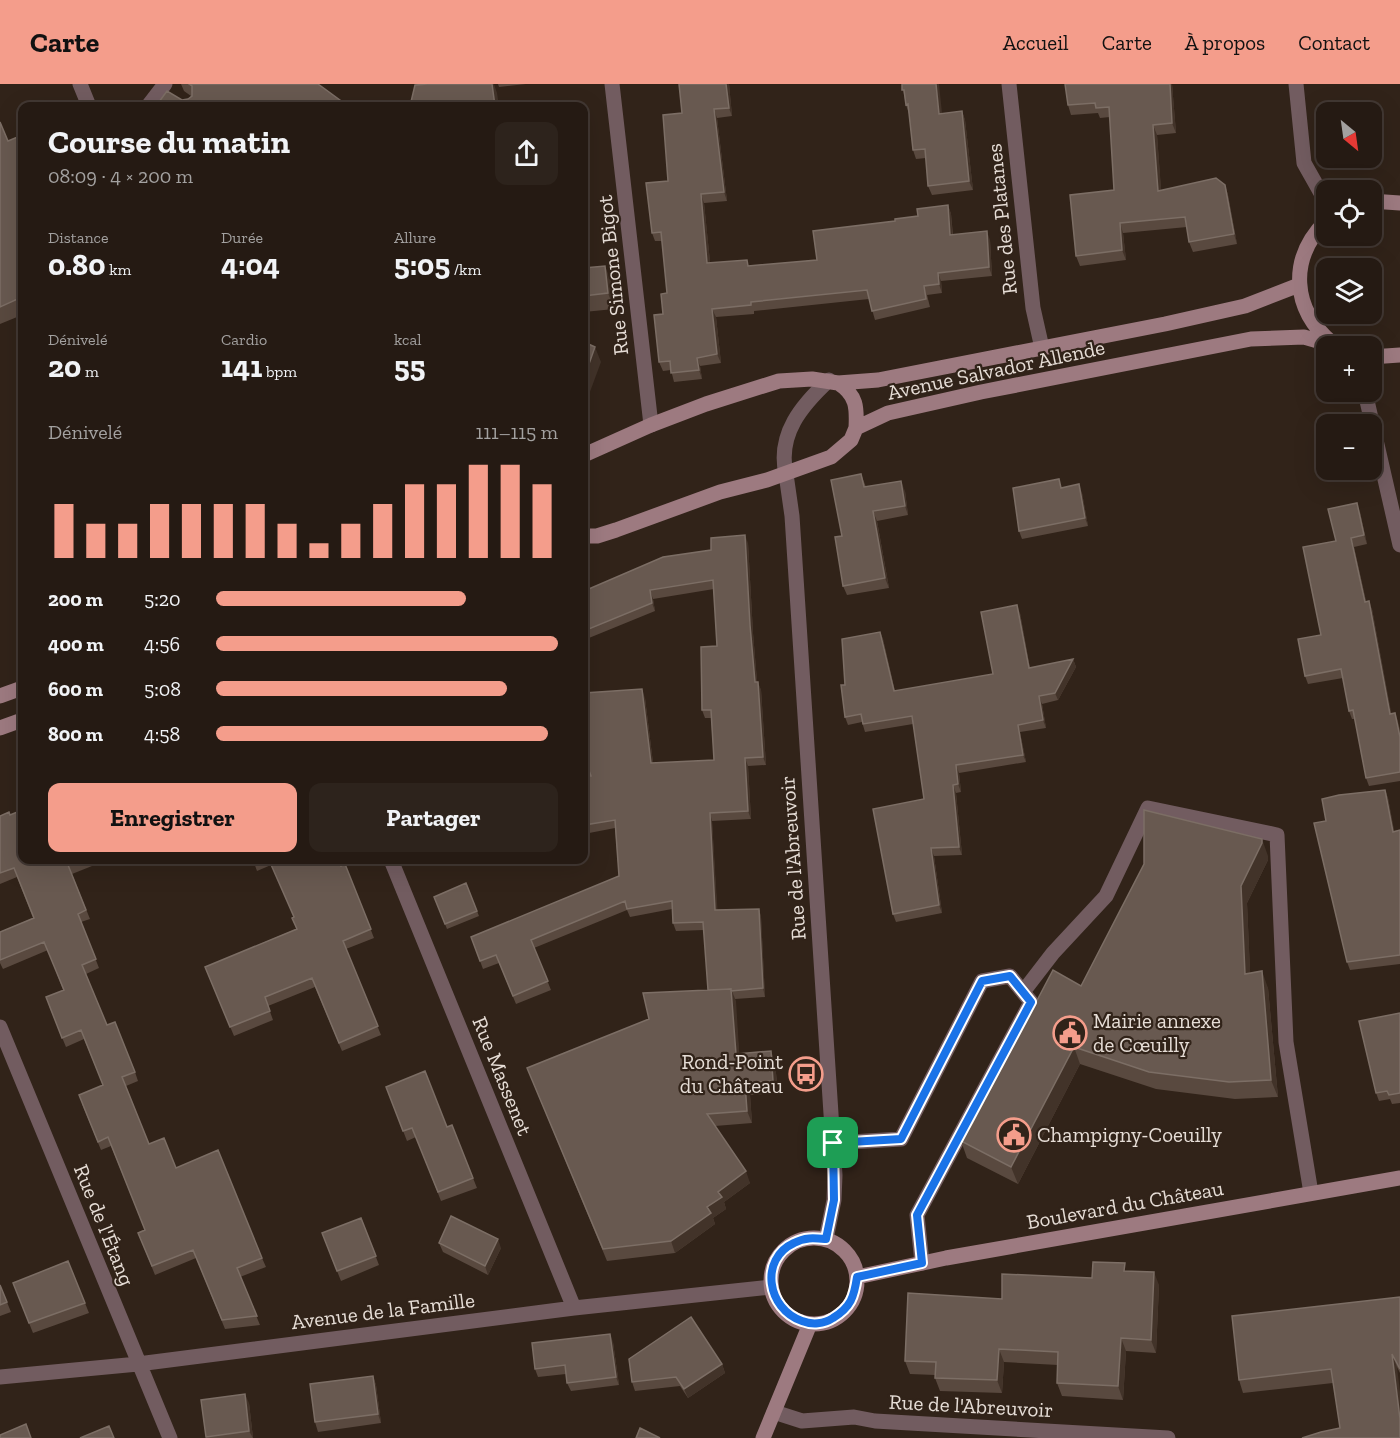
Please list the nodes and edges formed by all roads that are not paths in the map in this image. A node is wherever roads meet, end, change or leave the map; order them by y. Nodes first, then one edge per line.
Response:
1 (80, 84) edge
2 (612, 84) edge
3 (1009, 84) edge
4 (1296, 84) edge
5 (164, 86) edge
6 (176, 97) edge
7 (87, 102) edge
8 (151, 102) edge
9 (1316, 184) edge
10 (1382, 202) edge
11 (1400, 203) edge
12 (1316, 232) edge
13 (1299, 285) junction
14 (1324, 336) edge
15 (1316, 340) edge
16 (1042, 348) junction
17 (1400, 355) edge
18 (1382, 357) edge
19 (834, 382) junction
20 (1367, 402) edge
21 (651, 425) junction
22 (856, 428) junction
23 (588, 453) edge
24 (786, 474) junction
25 (588, 536) edge
26 (1400, 545) edge
27 (18, 689) edge
28 (0, 696) edge
29 (18, 721) edge
30 (0, 728) edge
31 (393, 864) edge
32 (1023, 992) junction
33 (0, 1027) edge
34 (833, 1143) junction
35 (1400, 1178) edge
36 (1311, 1193) junction
37 (826, 1239) junction
38 (922, 1263) junction
39 (857, 1277) junction
40 (771, 1287) junction
41 (574, 1308) junction
42 (810, 1324) junction
43 (138, 1364) junction
44 (0, 1377) edge
45 (774, 1412) junction
46 (170, 1438) edge
47 (763, 1438) edge
48 (1168, 1438) edge

1 - 7 street
2 - 21 street, Rue Simone Bigot
3 - 16 street, Rue des Platanes
4 - 9 street
5 - 6 street
5 - 8 street
10 - 11 main road
12 - 13 main road
13 - 14 main road
13 - 16 main road, Avenue Salvador Allende
15 - 22 main road, Avenue Salvador Allende
16 - 19 main road, Avenue Salvador Allende
17 - 18 main road
19 - 21 main road, Avenue Salvador Allende
19 - 22 main road
19 - 24 street, Rue de l'Abreuvoir
20 - 26 street
21 - 23 main road, Avenue Salvador Allende
22 - 24 main road, Avenue Salvador Allende
24 - 25 main road, Avenue Salvador Allende
24 - 34 street, Rue de l'Abreuvoir
27 - 28 main road
29 - 30 main road
31 - 41 street, Rue Massenet
32 - 34 street
32 - 36 street
32 - 38 street
33 - 43 street, Rue de l'Étang
34 - 37 street, Rue de l'Abreuvoir
35 - 36 main road, Boulevard du Château
36 - 38 main road, Boulevard du Château
37 - 39 main road
37 - 40 main road
38 - 39 main road, Boulevard du Château
39 - 42 main road
40 - 41 street, Avenue de la Famille
40 - 42 main road
41 - 43 street, Avenue de la Famille
42 - 45 main road
43 - 44 street, Avenue de la Famille
43 - 46 street, Rue de l'Étang
45 - 47 main road
45 - 48 street, Rue de l'Abreuvoir

